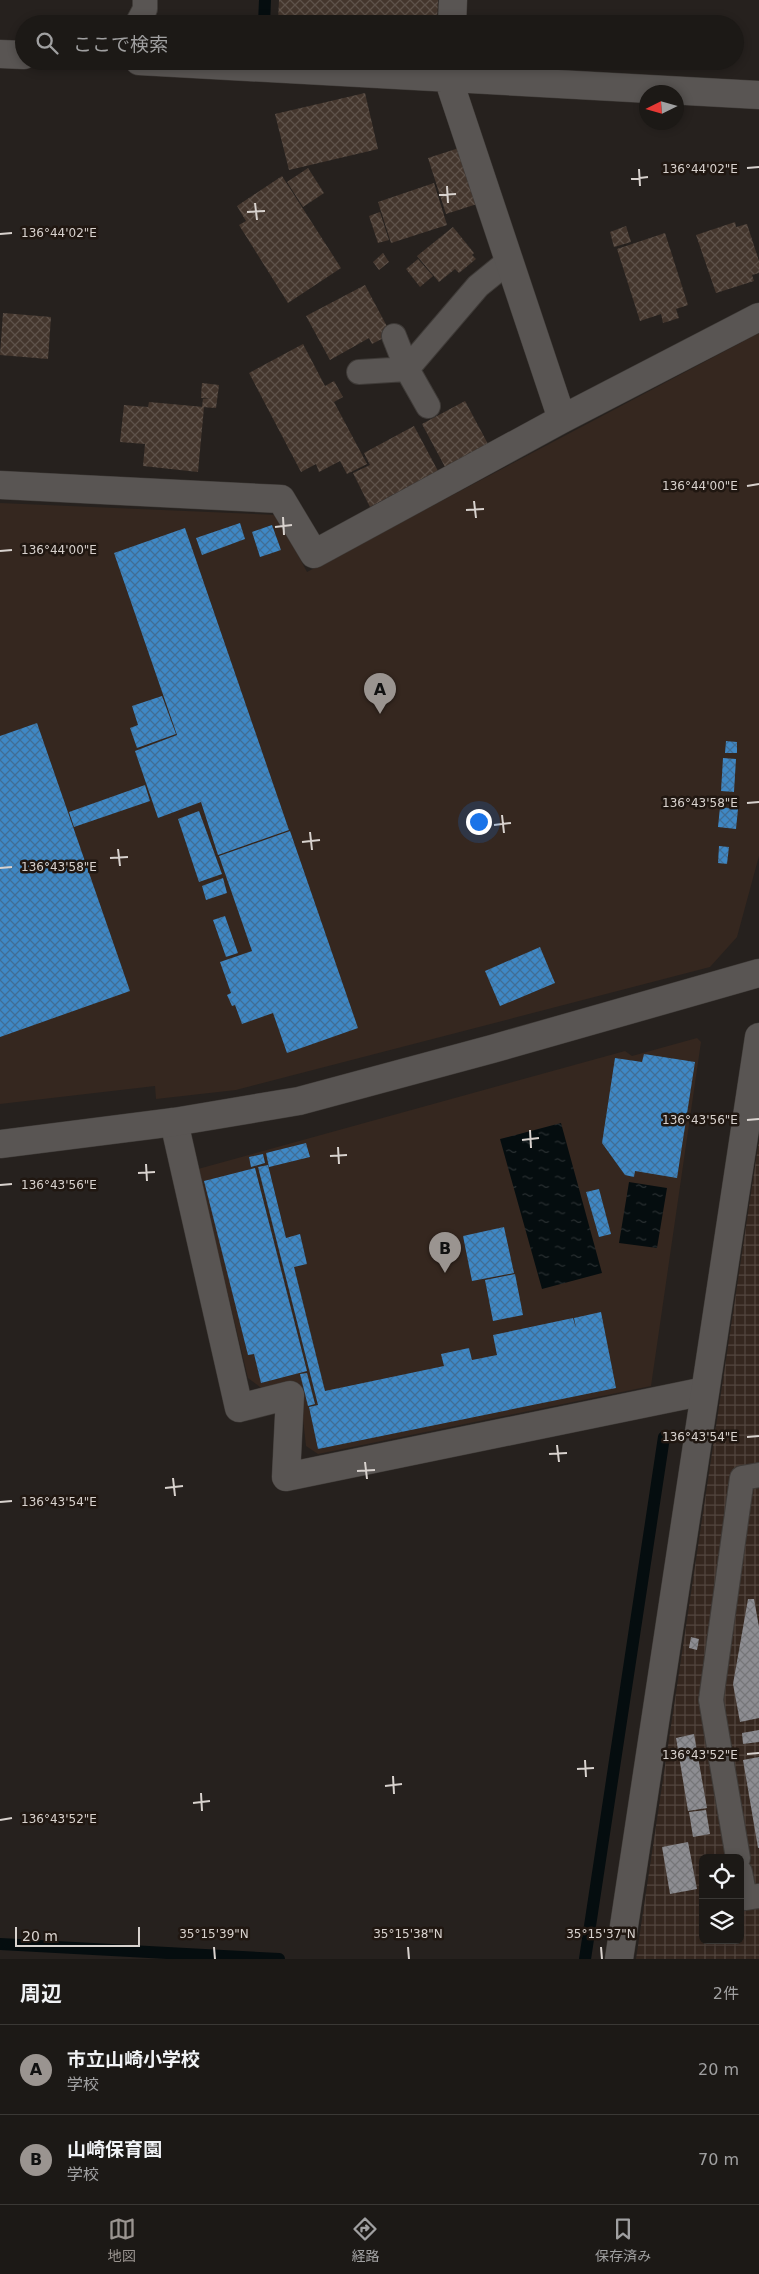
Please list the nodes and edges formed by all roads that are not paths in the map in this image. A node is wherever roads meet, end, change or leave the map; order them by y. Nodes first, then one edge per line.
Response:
1 (145, 0) edge
2 (453, 0) edge
3 (142, 15) edge
4 (452, 15) edge
5 (0, 54) edge
6 (15, 55) edge
7 (449, 70) edge
8 (759, 95) edge
9 (510, 260) junction
10 (759, 317) edge
11 (394, 336) dead end
12 (407, 369) junction
13 (359, 372) dead end
14 (428, 406) dead end
15 (562, 418) junction
16 (0, 485) edge
17 (759, 973) edge
18 (759, 1037) edge
19 (174, 1122) junction
20 (0, 1144) edge
21 (705, 1391) junction
22 (759, 1475) edge
23 (737, 1854) edge
24 (744, 1893) edge
25 (759, 1896) edge
26 (619, 1959) edge

1 - 3 lane
2 - 4 street
5 - 6 street
7 - 8 street
7 - 9 street
9 - 12 lane
9 - 15 street
10 - 15 street
11 - 12 lane
12 - 13 lane
12 - 14 lane
15 - 16 street
17 - 19 street
18 - 21 street
19 - 20 street
19 - 21 street
21 - 26 street
22 - 23 lane
24 - 25 lane

